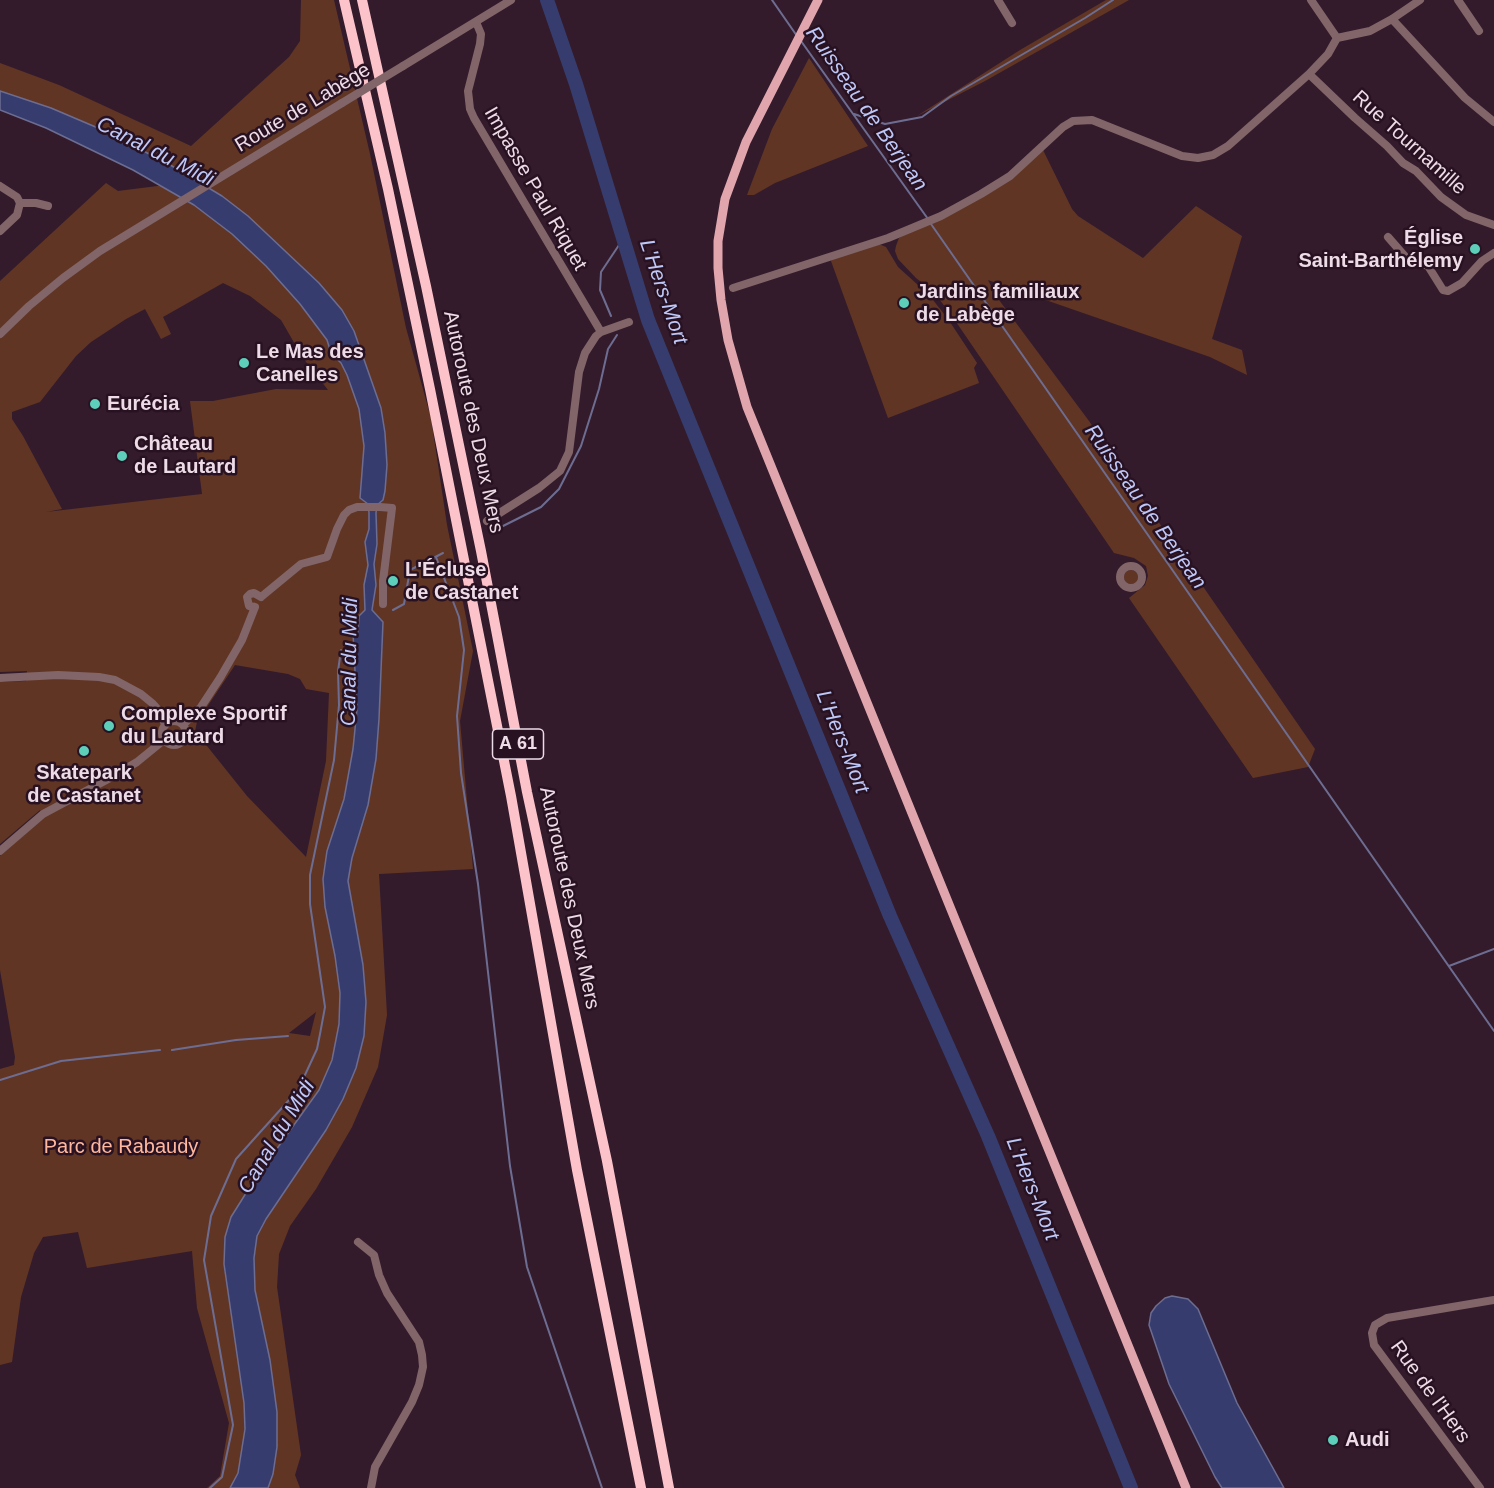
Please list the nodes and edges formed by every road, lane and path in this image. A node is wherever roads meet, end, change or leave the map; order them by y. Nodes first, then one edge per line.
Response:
1 (344, 0) edge
2 (362, 0) edge
3 (511, 0) edge
4 (816, 0) edge
5 (998, 0) edge
6 (1311, 0) edge
7 (1420, 0) edge
8 (1458, 0) edge
9 (1392, 19) junction
10 (476, 22) junction
11 (1012, 23) dead end
12 (1479, 31) dead end
13 (1337, 38) junction
14 (1309, 75) junction
15 (1494, 123) edge
16 (0, 186) edge
17 (20, 203) junction
18 (48, 206) dead end
19 (1494, 225) edge
20 (0, 231) edge
21 (1389, 237) dead end
22 (1494, 253) edge
23 (733, 288) dead end
24 (629, 322) dead end
25 (601, 332) junction
26 (0, 333) edge
27 (486, 520) dead end
28 (261, 597) junction
29 (383, 604) dead end
30 (255, 607) junction
31 (0, 678) edge
32 (165, 725) junction
33 (183, 725) junction
34 (164, 740) junction
35 (0, 851) edge
36 (358, 1242) dead end
37 (1494, 1300) edge
38 (371, 1488) edge
39 (641, 1488) edge
40 (669, 1488) edge
41 (1186, 1488) edge
42 (1480, 1488) edge

1 - 39 highway, Autoroute des Deux Mers / A 61
2 - 40 highway, Autoroute des Deux Mers / A 61
3 - 10 street, Route de Labège
4 - 41 main road
5 - 11 street
6 - 13 street
7 - 9 street
8 - 12 street
9 - 13 street
9 - 15 street
10 - 25 street, Impasse Paul Riquet
10 - 26 street, Route de Labège, bridge
13 - 14 street
14 - 19 street, Rue Tournamille
14 - 23 street
16 - 17 street
17 - 18 street
17 - 20 street
21 - 22 street
24 - 25 street
25 - 27 street
28 - 29 street
28 - 30 street
28 - 30 street
30 - 33 street
31 - 32 street
32 - 33 street
32 - 34 street
33 - 34 street
34 - 35 street
36 - 38 street
37 - 42 street, Rue de l'Hers

